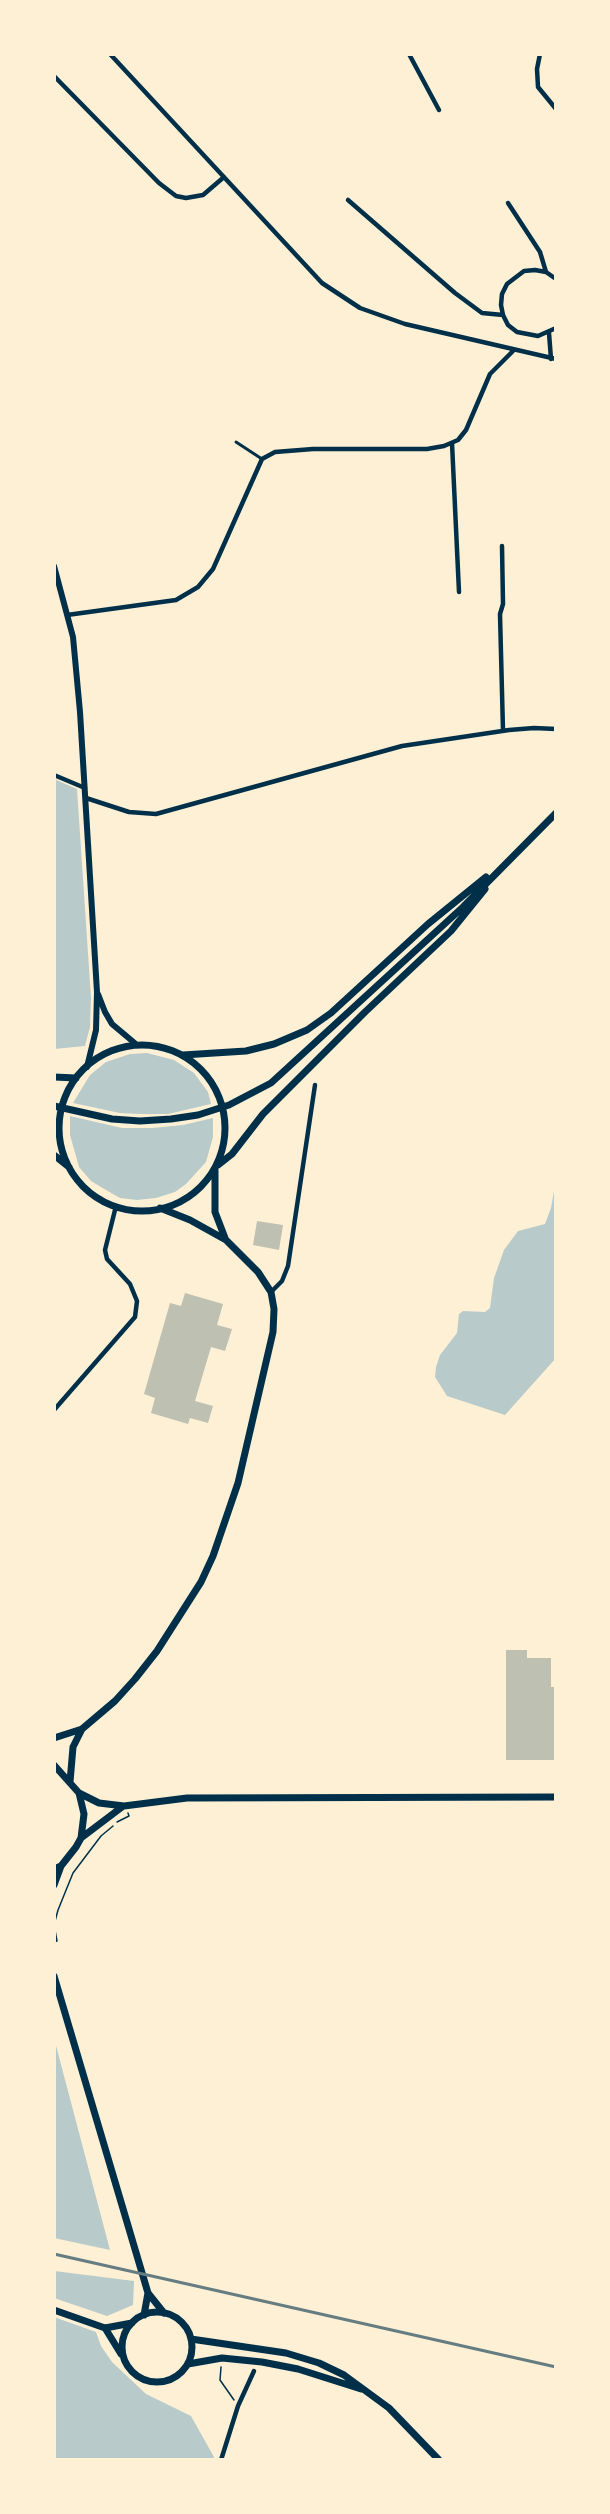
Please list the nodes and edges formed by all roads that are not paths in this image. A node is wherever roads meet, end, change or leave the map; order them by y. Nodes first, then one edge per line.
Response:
1 (110, 54) edge
2 (409, 54) edge
3 (540, 54) edge
4 (54, 76) edge
5 (556, 109) edge
6 (439, 110) dead end
7 (224, 177) junction
8 (348, 200) dead end
9 (508, 202) dead end
10 (546, 272) junction
11 (556, 279) edge
12 (503, 315) junction
13 (556, 328) edge
14 (549, 333) junction
15 (513, 351) junction
16 (554, 359) edge
17 (236, 442) dead end
18 (452, 443) junction
19 (262, 459) junction
20 (502, 546) dead end
21 (54, 566) edge
22 (459, 592) dead end
23 (67, 615) junction
24 (556, 729) edge
25 (504, 731) junction
26 (54, 775) edge
27 (85, 788) junction
28 (86, 798) junction
29 (556, 813) edge
30 (511, 857) junction
31 (97, 992) junction
32 (137, 1045) junction
33 (183, 1055) junction
34 (87, 1067) junction
35 (54, 1077) edge
36 (76, 1078) junction
37 (315, 1085) dead end
38 (54, 1106) edge
39 (54, 1155) edge
40 (215, 1167) junction
41 (71, 1169) junction
42 (116, 1206) junction
43 (160, 1208) junction
44 (226, 1240) junction
45 (271, 1292) junction
46 (54, 1410) edge
47 (82, 1729) junction
48 (54, 1738) edge
49 (54, 1765) edge
50 (70, 1782) junction
51 (79, 1793) junction
52 (556, 1797) edge
53 (126, 1806) junction
54 (81, 1838) junction
55 (57, 1867) edge
56 (54, 1884) edge
57 (54, 1976) edge
58 (148, 2290) junction
59 (54, 2310) edge
60 (164, 2313) junction
61 (144, 2315) junction
62 (132, 2323) junction
63 (105, 2328) junction
64 (191, 2339) junction
65 (123, 2356) junction
66 (188, 2364) junction
67 (254, 2371) dead end
68 (367, 2392) junction
69 (221, 2460) edge
70 (439, 2460) edge

1 - 7 street
2 - 6 street
3 - 5 street
4 - 7 street
7 - 15 street
8 - 12 street
9 - 10 street
10 - 11 street
10 - 12 street
12 - 14 street
13 - 14 street
14 - 16 street
15 - 16 street
15 - 18 street
17 - 19 street
18 - 19 street
18 - 22 street
19 - 23 street
20 - 25 street
21 - 23 main road
23 - 27 main road
24 - 25 street
25 - 28 street
26 - 27 street
27 - 28 main road
28 - 31 main road
29 - 30 main road
30 - 33 main road
30 - 38 main road
30 - 40 main road
31 - 32 main road
31 - 34 main road
32 - 33 main road
32 - 34 main road
33 - 40 main road
34 - 36 main road
35 - 36 main road
36 - 41 main road
37 - 45 street
39 - 41 main road
40 - 43 main road
40 - 44 main road
41 - 42 main road
42 - 43 main road
42 - 46 street
43 - 44 main road
44 - 45 main road
45 - 47 main road
47 - 48 main road
47 - 50 main road
49 - 50 main road
50 - 51 main road
51 - 53 main road
51 - 54 main road
52 - 53 main road
53 - 54 main road
54 - 55 main road
55 - 56 main road
57 - 58 main road
58 - 60 main road
58 - 61 main road
59 - 63 main road
60 - 61 main road
60 - 64 main road
61 - 62 main road
62 - 63 main road
62 - 65 main road
63 - 65 main road
64 - 66 main road
64 - 68 main road
65 - 66 main road
66 - 68 main road
67 - 69 street
68 - 70 main road

